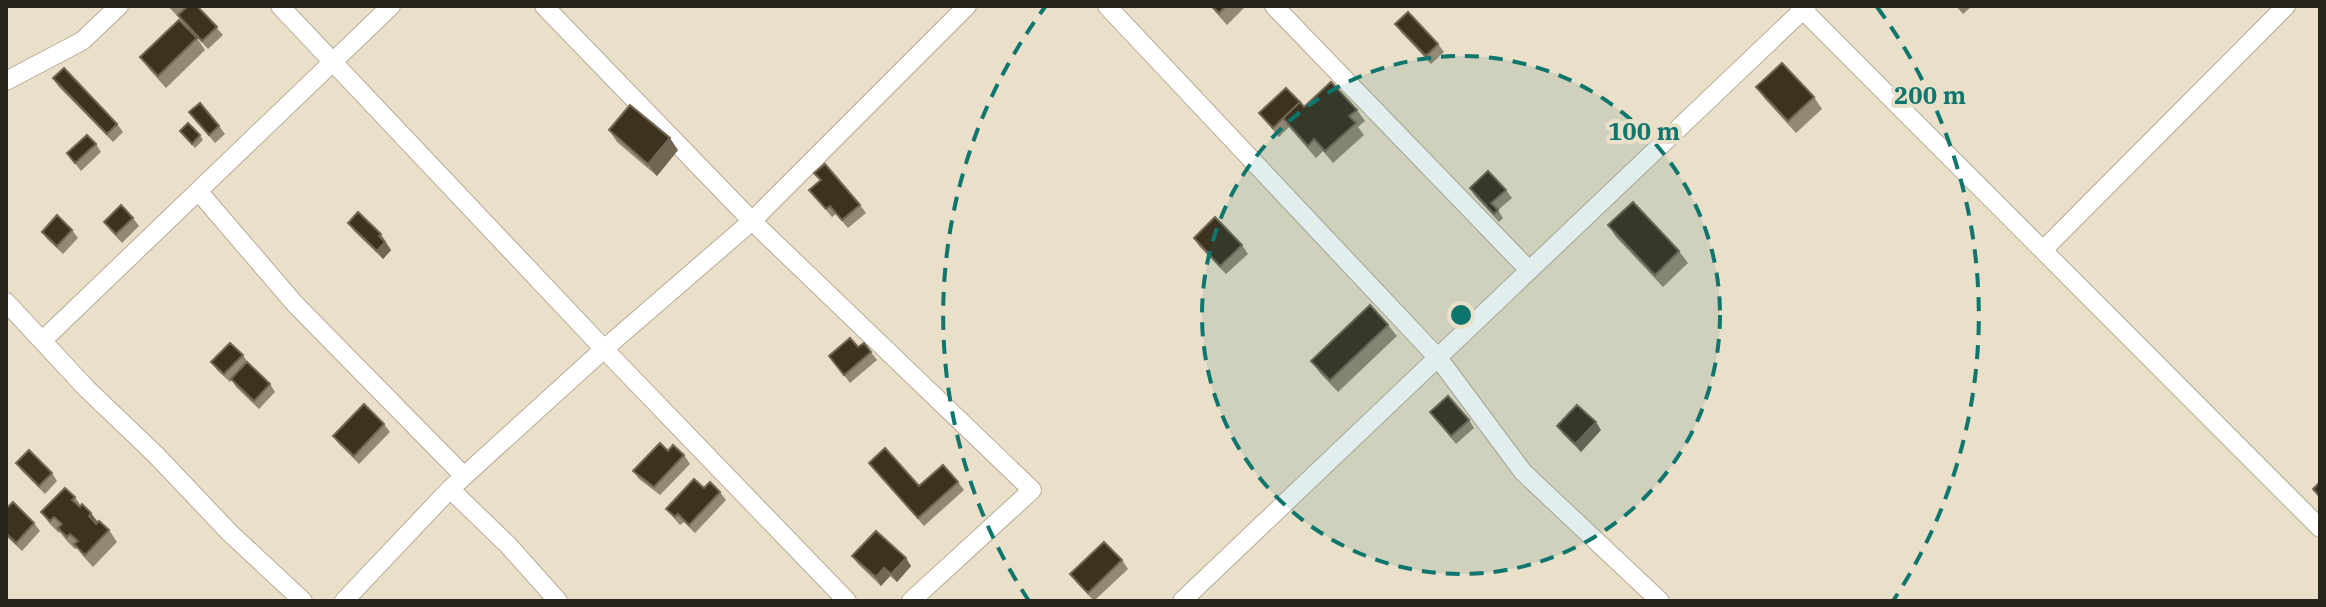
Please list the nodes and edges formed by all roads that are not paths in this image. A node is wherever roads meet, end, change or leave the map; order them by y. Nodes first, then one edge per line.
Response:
1 (119, 6) edge
2 (280, 6) edge
3 (391, 6) edge
4 (544, 6) edge
5 (967, 6) edge
6 (1107, 6) edge
7 (1274, 6) edge
8 (2286, 6) edge
9 (1803, 7) edge
10 (332, 60) junction
11 (6, 81) edge
12 (199, 192) junction
13 (752, 221) junction
14 (2043, 250) junction
15 (1528, 269) junction
16 (6, 302) edge
17 (43, 340) junction
18 (604, 349) junction
19 (1439, 359) junction
20 (464, 476) junction
21 (450, 489) junction
22 (2320, 528) edge
23 (303, 601) edge
24 (344, 601) edge
25 (558, 601) edge
26 (847, 601) edge
27 (911, 601) edge
28 (1182, 601) edge
29 (1660, 601) edge

1 - 11 street
2 - 10 street
3 - 10 street
4 - 13 street
5 - 13 street
6 - 19 street
7 - 15 street
8 - 14 street
9 - 14 street
9 - 15 street
10 - 12 street
10 - 18 street
12 - 17 street
12 - 20 street
13 - 18 street
13 - 27 street
14 - 22 street
15 - 19 street
16 - 17 street
17 - 23 street
18 - 20 street
18 - 26 street
19 - 28 street
19 - 29 street
20 - 21 street
21 - 24 street
21 - 25 street

